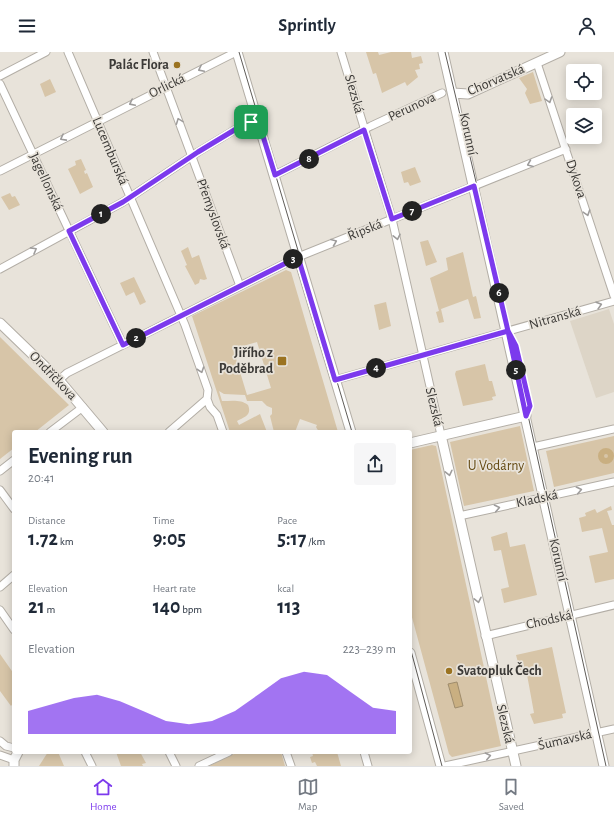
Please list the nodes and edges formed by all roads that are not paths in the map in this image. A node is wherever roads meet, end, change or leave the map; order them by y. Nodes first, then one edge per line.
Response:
1 (46, 52) edge
2 (68, 52) edge
3 (153, 52) edge
4 (237, 52) edge
5 (341, 52) edge
6 (443, 52) edge
7 (560, 52) edge
8 (537, 62) junction
9 (0, 76) edge
10 (0, 84) edge
11 (166, 86) junction
12 (442, 93) dead end
13 (453, 93) junction
14 (258, 120) junction
15 (97, 121) junction
16 (364, 130) junction
17 (566, 149) junction
18 (34, 154) junction
19 (192, 156) junction
20 (0, 171) edge
21 (275, 175) junction
22 (473, 183) junction
23 (130, 198) junction
24 (392, 219) junction
25 (69, 231) junction
26 (298, 257) junction
27 (0, 269) edge
28 (240, 286) junction
29 (614, 296) edge
30 (614, 301) edge
31 (181, 316) junction
32 (0, 323) edge
33 (508, 331) junction
34 (123, 345) junction
35 (423, 355) junction
36 (59, 380) junction
37 (335, 380) junction
38 (207, 400) junction
39 (82, 407) junction
40 (526, 416) junction
41 (614, 429) edge
42 (53, 430) edge
43 (101, 430) edge
44 (171, 430) edge
45 (221, 430) edge
46 (350, 430) edge
47 (441, 435) junction
48 (412, 442) edge
49 (533, 447) junction
50 (12, 461) edge
51 (0, 470) edge
52 (614, 482) edge
53 (0, 490) edge
54 (545, 497) junction
55 (12, 506) edge
56 (459, 516) junction
57 (12, 577) edge
58 (0, 588) edge
59 (614, 605) edge
60 (0, 610) edge
61 (571, 615) junction
62 (12, 627) edge
63 (485, 636) junction
64 (412, 660) edge
65 (614, 730) edge
66 (600, 733) junction
67 (1, 742) edge
68 (12, 748) edge
69 (511, 751) junction
70 (86, 754) edge
71 (170, 754) edge
72 (225, 754) edge
73 (287, 754) edge
74 (365, 754) edge
75 (2, 755) edge
76 (15, 759) edge
77 (92, 766) edge
78 (176, 766) edge
79 (198, 766) edge
80 (291, 766) edge
81 (368, 766) edge
82 (441, 766) edge
83 (446, 766) edge
84 (516, 766) edge
85 (604, 766) edge
86 (610, 766) edge

1 - 9 street
2 - 15 street, Lucemburská
3 - 11 street, Přemyslovská
4 -> 11 street, Orlická
4 - 14 street
5 - 16 street, Slezská
6 - 13 street, Korunní
7 - 8 street, Chorvatská
8 - 13 street, Chorvatská
8 -> 17 street, Dykova
10 - 18 street, Jagellonská
11 -> 15 street, Orlická
19 -> 11 street, Přemyslovská
12 - 16 street, Perunova
13 - 22 street, Korunní
14 - 19 street
14 - 21 street
15 -> 18 street, Orlická
15 - 23 street, Lucemburská
16 - 21 street, Perunova
16 - 24 street, Slezská
17 -> 22 street, Řipská
17 -> 29 street, Dykova
18 - 20 street, Orlická
18 - 25 street, Jagellonská
19 - 23 street
19 - 28 street, Přemyslovská
21 - 26 street
22 - 24 street, Řipská
22 - 33 street, Korunní
23 - 25 street
23 - 31 street, Lucemburská
26 -> 24 street, Řipská
24 -> 35 street, Slezská
27 -> 25 street
25 - 34 street, Jagellonská
26 - 28 street, Řipská
26 - 37 street
28 - 31 street, Řipská
33 -> 30 street, Nitranská
31 - 34 street, Řipská
31 -> 38 street, Lucemburská
32 - 36 street, Ondříčkova
33 - 35 street, Nitranská
33 - 40 street, Korunní
34 - 36 street, Řipská
35 - 37 street, Nitranská
35 - 47 street, Slezská
36 - 39 street, Ondříčkova
37 - 46 street
38 - 44 street
38 - 45 street
39 - 42 street
39 - 43 street, Ondříčkova
40 - 47 street
40 - 49 street, Korunní
41 - 49 street
47 - 48 street
47 -> 56 street, Slezská
49 - 54 street, Korunní
50 - 51 street
54 -> 52 street, Kladská
53 - 55 street
56 -> 54 street, Kladská
54 - 61 street, Korunní
56 -> 63 street, Slezská
57 - 58 street
59 - 61 street, Chodská
60 - 62 street
61 - 63 street, Chodská
61 - 66 street, Korunní
63 - 69 street, Slezská
64 - 82 street
65 - 66 street, Šumavská
66 - 69 street, Šumavská
66 - 85 street, Korunní
66 - 86 street, Korunní
67 - 68 street
67 - 75 street
83 -> 69 street, Šumavská
69 - 84 street, Slezská
70 - 77 street
71 - 78 street
72 - 79 street
73 - 80 street
74 - 81 street
75 - 76 street

